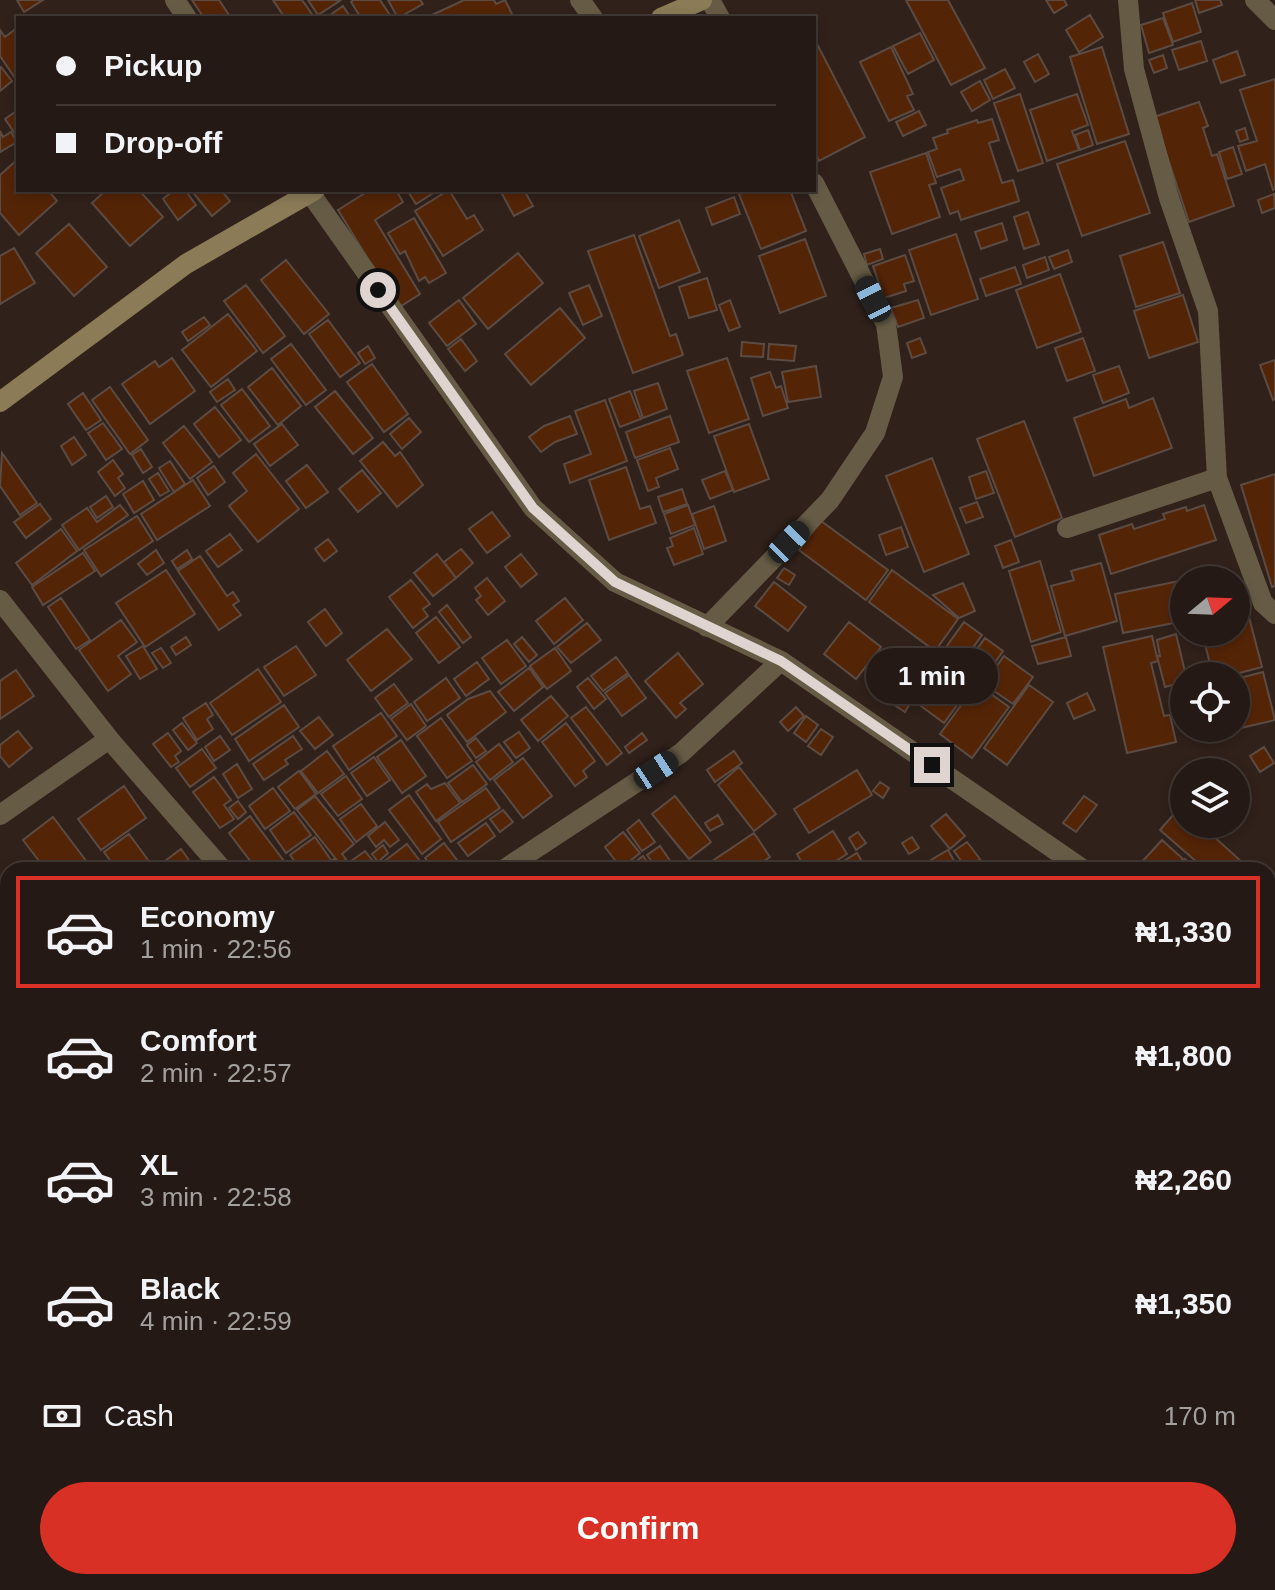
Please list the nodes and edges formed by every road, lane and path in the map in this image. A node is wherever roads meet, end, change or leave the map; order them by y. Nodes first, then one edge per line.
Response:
1 (702, 0) edge
2 (1128, 0) edge
3 (1255, 0) edge
4 (666, 16) edge
5 (1275, 20) edge
6 (816, 187) edge
7 (309, 192) edge
8 (312, 192) edge
9 (0, 402) edge
10 (1217, 478) junction
11 (1067, 528) dead end
12 (0, 600) edge
13 (1275, 614) edge
14 (707, 627) junction
15 (781, 661) junction
16 (109, 739) junction
17 (0, 815) edge
18 (216, 862) edge
19 (515, 862) edge
20 (1072, 862) edge

1 - 4 main road
2 - 10 street
3 - 5 street
6 - 14 street
7 - 9 main road
8 - 14 street
10 - 11 street
10 - 13 street
12 - 16 street
14 - 15 street
15 - 19 street
15 - 20 street
16 - 17 street
16 - 18 street

